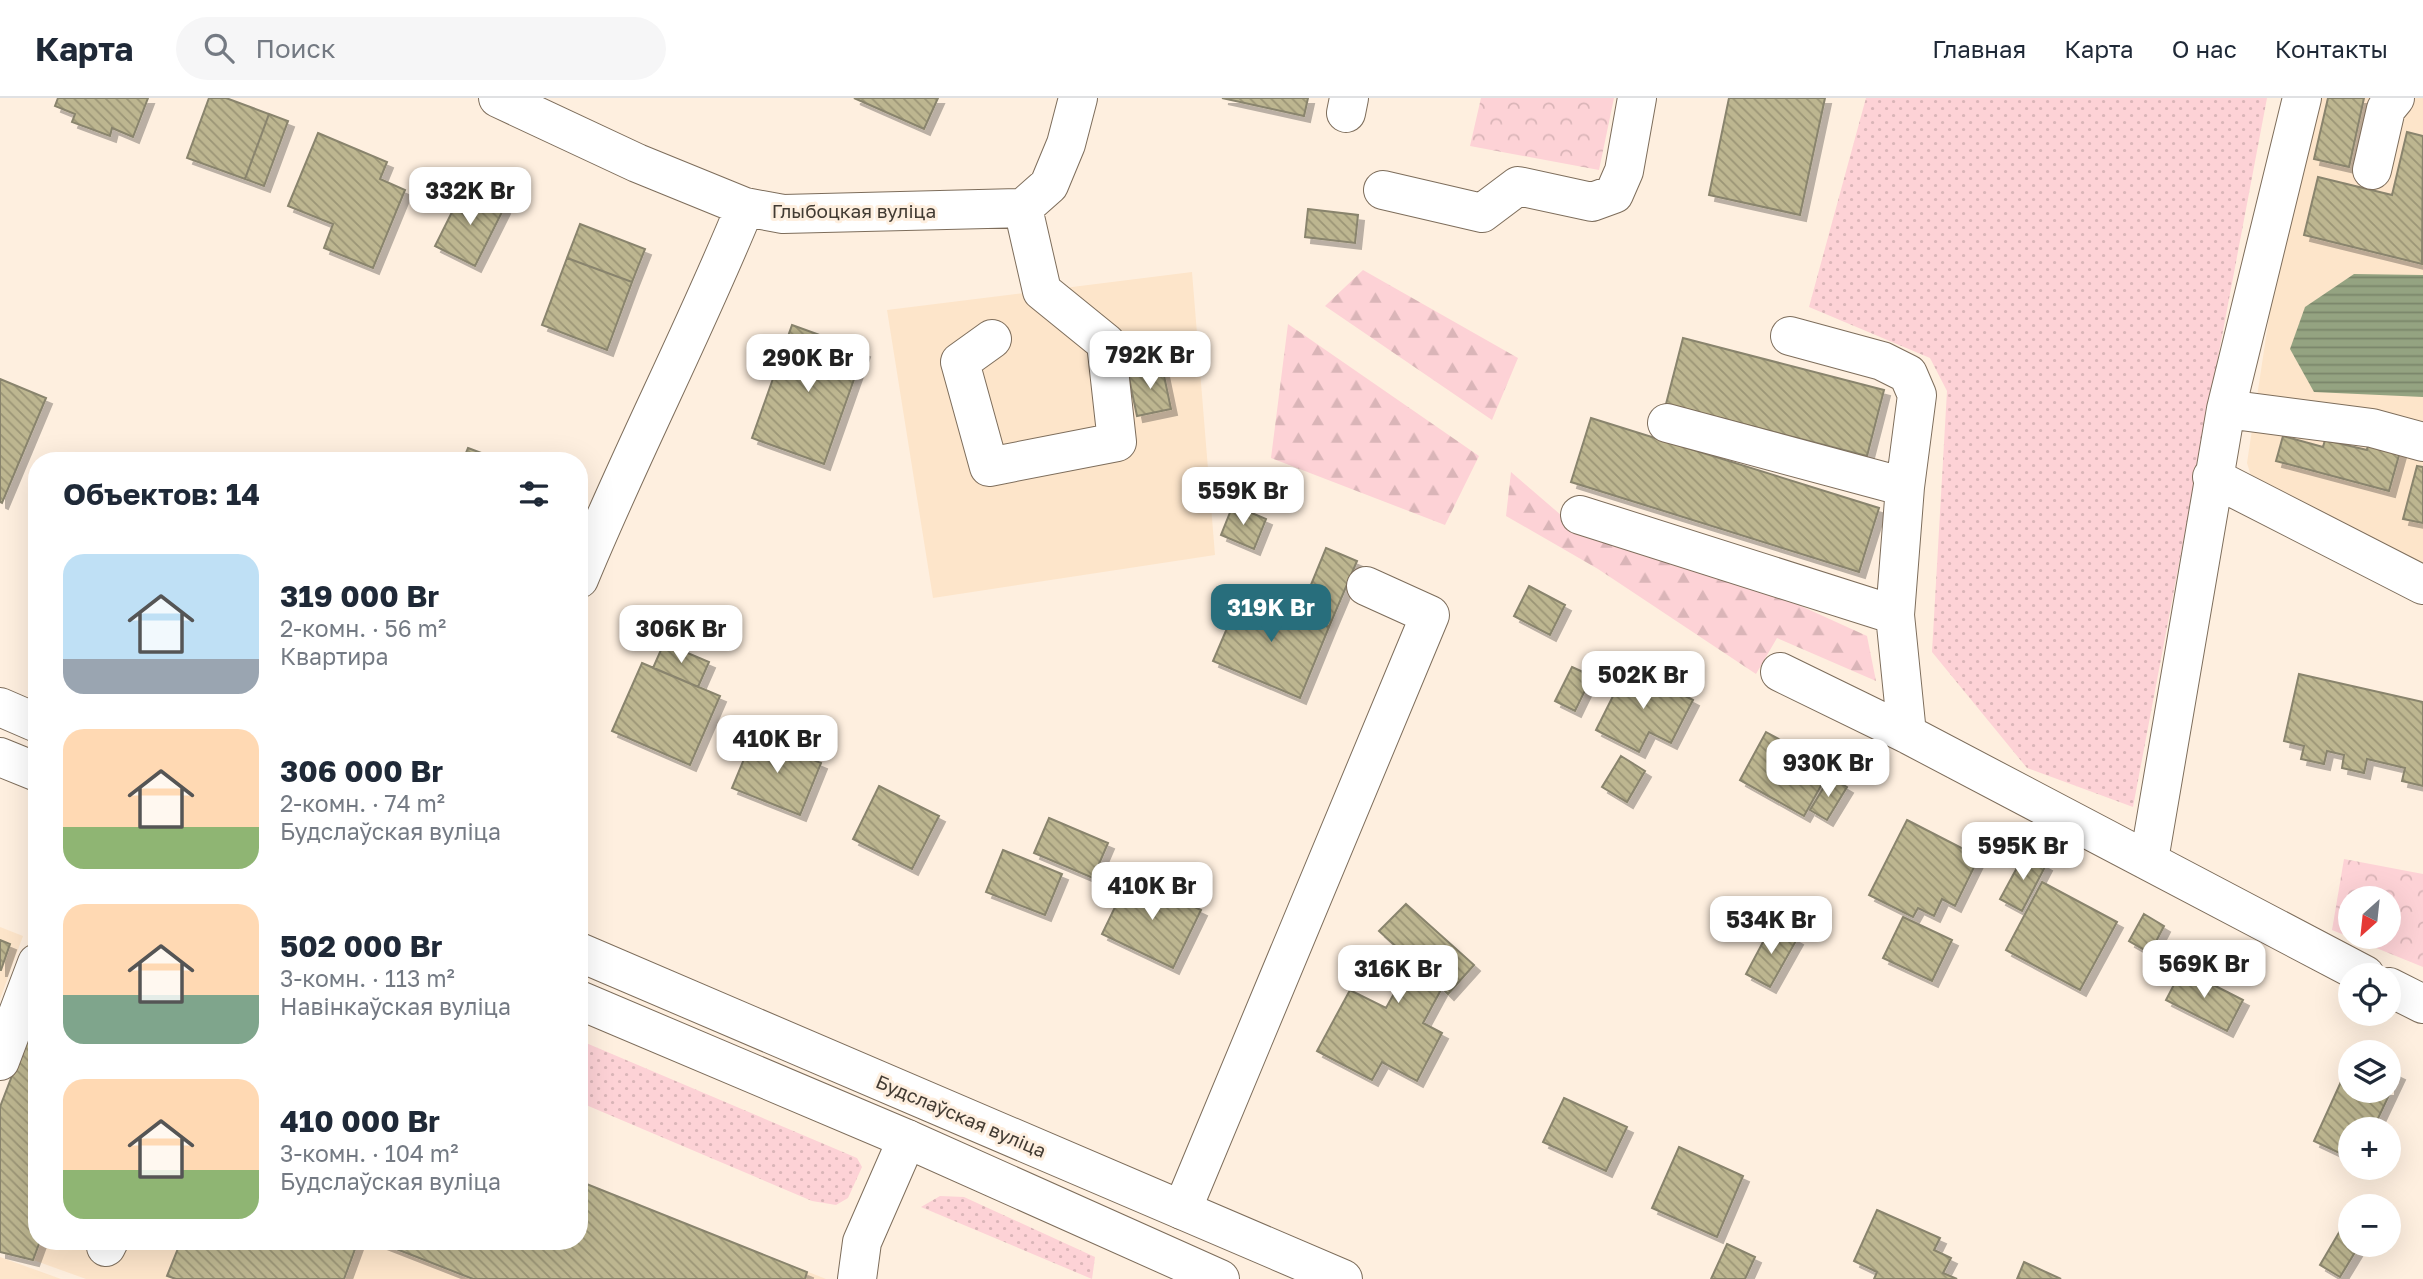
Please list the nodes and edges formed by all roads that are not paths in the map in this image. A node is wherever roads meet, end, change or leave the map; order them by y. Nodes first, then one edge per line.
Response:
1 (498, 98) edge
2 (1077, 98) edge
3 (1637, 98) edge
4 (2302, 98) edge
5 (2395, 98) edge
6 (2372, 170) dead end
7 (1383, 190) dead end
8 (745, 207) junction
9 (1023, 208) junction
10 (1790, 336) dead end
11 (992, 339) dead end
12 (2226, 409) junction
13 (1667, 423) dead end
14 (2423, 442) edge
15 (2212, 477) junction
16 (1905, 487) junction
17 (1580, 515) dead end
18 (588, 557) edge
19 (2423, 584) edge
20 (1366, 586) dead end
21 (1895, 615) junction
22 (1780, 672) dead end
23 (0, 707) edge
24 (28, 719) edge
25 (1908, 734) junction
26 (0, 757) edge
27 (28, 768) edge
28 (2149, 860) junction
29 (588, 956) edge
30 (2342, 963) edge
31 (28, 988) edge
32 (2401, 993) edge
33 (588, 1004) edge
34 (2423, 1004) edge
35 (0, 1061) edge
36 (907, 1139) junction
37 (1182, 1210) junction
38 (857, 1279) edge
39 (1220, 1279) edge
40 (1343, 1279) edge

1 - 8 street, Глыбоцкая вуліца
2 - 9 street
3 - 7 street
4 - 12 street
5 - 6 street
8 - 9 street, Глыбоцкая вуліца
8 - 18 street
9 - 11 street
10 - 16 street
12 - 14 street
12 - 15 street
13 - 16 street
15 - 19 street
15 - 28 street
16 - 21 street
17 - 21 street
20 - 37 street
21 - 25 street
22 - 25 street
23 - 24 street
25 - 28 street
26 - 27 street
28 - 30 street
29 - 37 street, Будслаўская вуліца
31 - 35 street
32 - 34 street
33 - 36 street
36 - 38 street
36 - 39 street
37 - 40 street, Будслаўская вуліца

